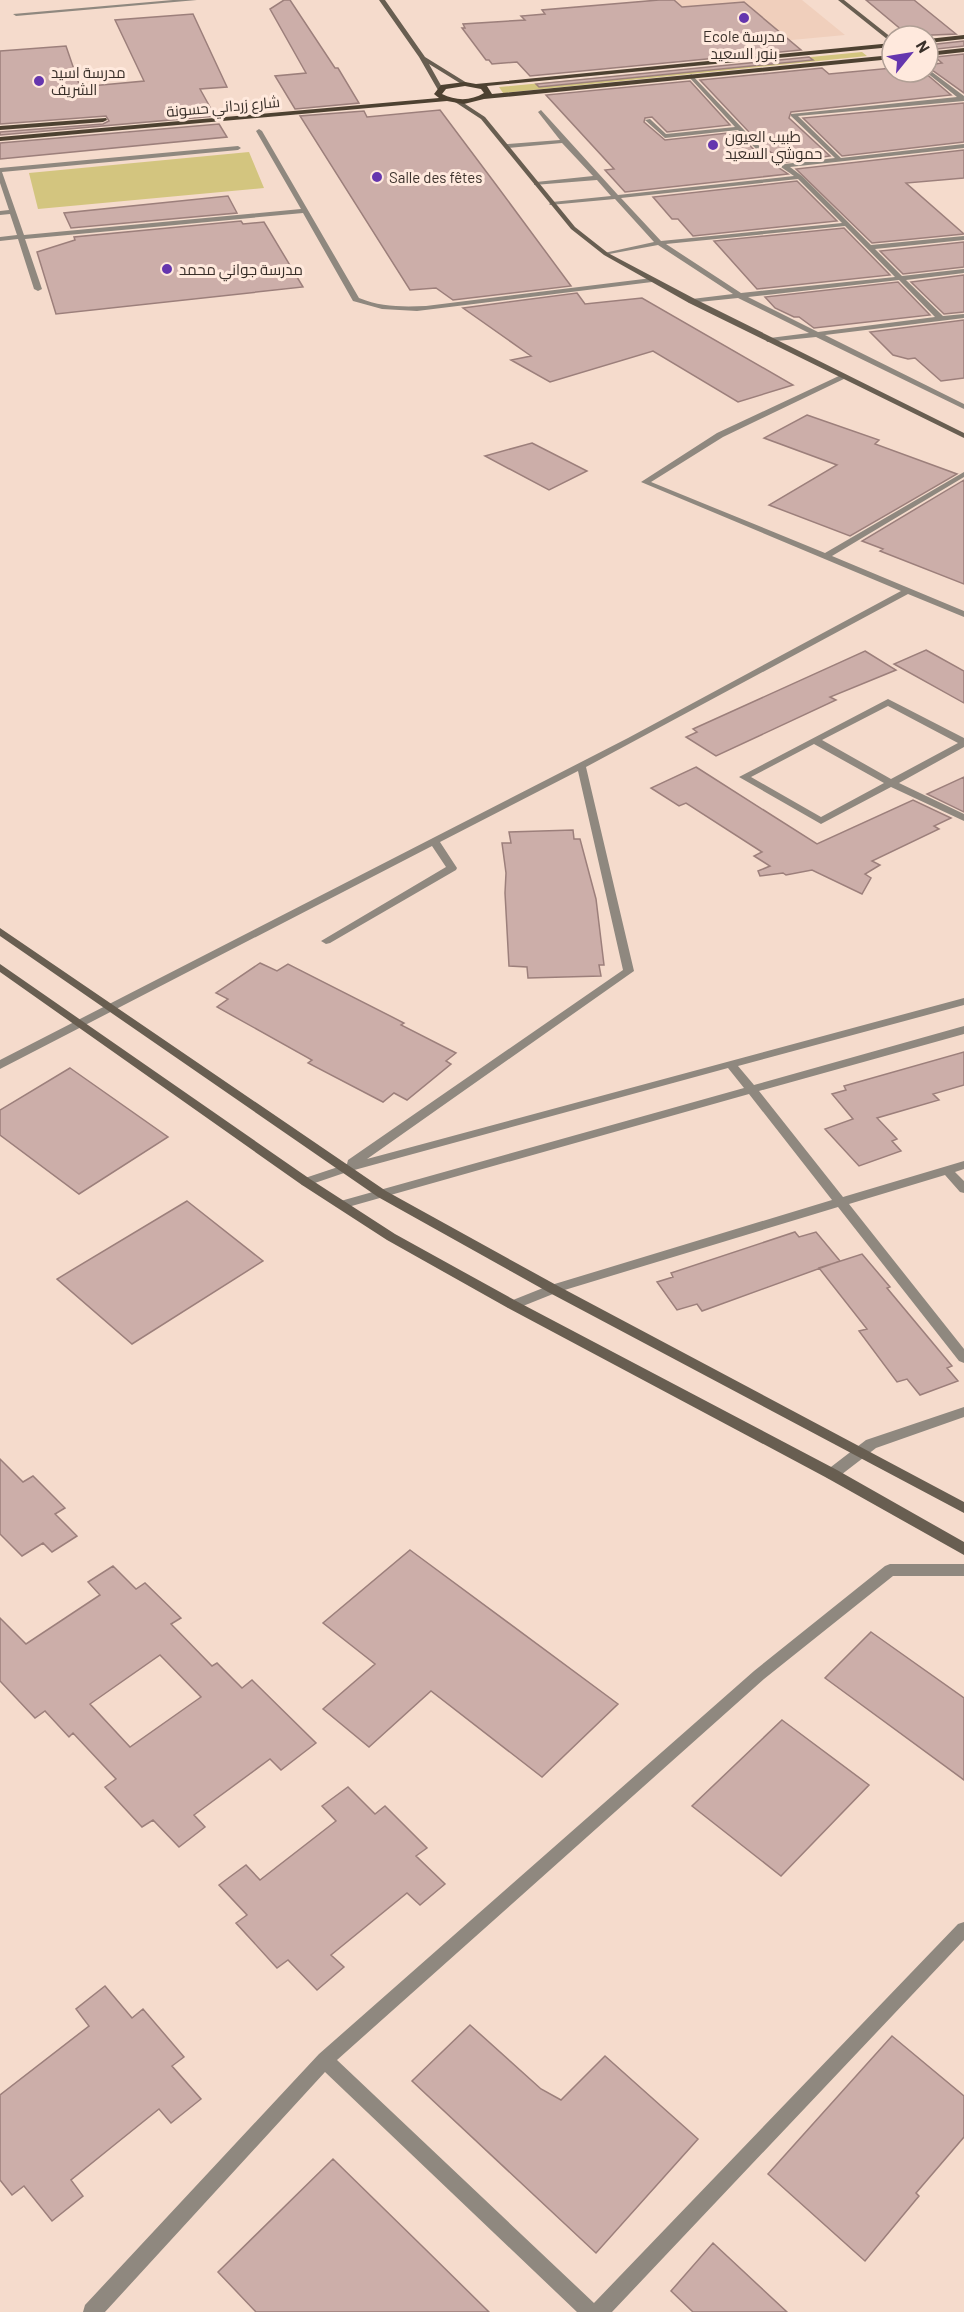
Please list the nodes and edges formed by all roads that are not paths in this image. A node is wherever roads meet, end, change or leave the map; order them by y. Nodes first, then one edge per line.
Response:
1 (194, 0) edge
2 (382, 0) edge
3 (841, 0) edge
4 (16, 14) dead end
5 (880, 33) edge
6 (964, 37) edge
7 (940, 40) edge
8 (880, 44) edge
9 (964, 50) edge
10 (940, 53) edge
11 (422, 57) junction
12 (880, 58) edge
13 (691, 76) junction
14 (940, 80) edge
15 (465, 84) junction
16 (479, 85) junction
17 (439, 90) junction
18 (482, 98) junction
19 (964, 98) edge
20 (453, 100) junction
21 (296, 103) dead end
22 (541, 112) dead end
23 (483, 118) junction
24 (106, 119) dead end
25 (648, 120) dead end
26 (0, 128) edge
27 (740, 128) junction
28 (259, 131) dead end
29 (0, 139) edge
30 (564, 141) junction
31 (507, 146) junction
32 (964, 146) edge
33 (238, 148) dead end
34 (840, 160) junction
35 (784, 166) junction
36 (0, 171) edge
37 (800, 177) junction
38 (597, 178) junction
39 (536, 184) junction
40 (616, 197) junction
41 (552, 204) junction
42 (305, 211) junction
43 (13, 212) junction
44 (0, 213) edge
45 (848, 224) junction
46 (21, 237) junction
47 (964, 238) edge
48 (0, 240) edge
49 (659, 243) junction
50 (871, 247) junction
51 (606, 254) junction
52 (964, 271) edge
53 (652, 280) junction
54 (900, 280) junction
55 (38, 289) dead end
56 (740, 296) junction
57 (692, 301) junction
58 (964, 316) edge
59 (941, 319) junction
60 (814, 334) junction
61 (770, 340) junction
62 (844, 377) junction
63 (964, 407) edge
64 (964, 436) edge
65 (964, 474) edge
66 (827, 556) junction
67 (907, 591) junction
68 (964, 614) edge
69 (814, 740) junction
70 (964, 743) edge
71 (581, 765) junction
72 (892, 783) junction
73 (964, 818) edge
74 (434, 841) junction
75 (0, 931) edge
76 (326, 941) dead end
77 (0, 967) edge
78 (964, 1001) edge
79 (111, 1008) junction
80 (79, 1023) junction
81 (964, 1030) edge
82 (731, 1064) junction
83 (0, 1065) edge
84 (750, 1089) junction
85 (964, 1166) edge
86 (343, 1169) junction
87 (948, 1171) junction
88 (306, 1182) junction
89 (964, 1189) edge
90 (382, 1194) junction
91 (841, 1202) junction
92 (341, 1205) junction
93 (553, 1289) junction
94 (513, 1305) junction
95 (964, 1358) edge
96 (964, 1412) edge
97 (859, 1451) junction
98 (832, 1474) junction
99 (964, 1508) edge
100 (964, 1549) edge
101 (964, 1570) edge
102 (964, 1929) edge
103 (325, 2060) junction
104 (92, 2312) edge
105 (590, 2312) edge
106 (600, 2312) edge

1 - 4 street
2 - 11 main road
3 - 5 main road
6 - 7 main road
8 - 16 main road
9 - 10 main road
11 - 15 main road
11 - 17 main road
12 - 13 main road
13 - 18 main road
13 - 27 street
14 - 19 street
15 - 16 main road, شارع زرداني حسونة
15 - 17 main road, شارع زرداني حسونة
16 - 18 main road
17 - 20 main road
17 - 21 main road, شارع زرداني حسونة
18 - 20 main road, شارع زرداني حسونة
18 - 23 main road
19 - 34 street
20 - 23 main road
20 - 29 main road, شارع زرداني حسونة
22 - 30 street
23 - 31 main road
24 - 26 main road
25 - 27 street
27 - 35 street
28 - 42 street
30 - 31 street
30 - 38 street
31 - 39 main road
32 - 34 street
33 - 36 street
34 - 35 street
35 - 37 street
36 - 43 street
37 - 40 street
37 - 45 street
38 - 39 street
38 - 40 street
39 - 41 main road
40 - 41 street
40 - 49 street
41 - 51 main road
42 - 46 street
42 - 53 street
43 - 44 street
43 - 46 street
45 - 49 street
45 - 50 street
46 - 48 street
46 - 55 street
47 - 50 street
49 - 51 street
49 - 56 street
50 - 54 street
51 - 53 main road
52 - 54 street
53 - 57 main road
54 - 56 street
54 - 59 street
56 - 57 street
56 - 60 street
57 - 61 main road
58 - 59 street
59 - 60 street
60 - 61 street
60 - 63 street
61 - 62 main road
62 - 64 main road
62 - 66 street
65 - 66 street
66 - 67 street
67 - 68 street
67 - 71 street
69 - 70 street
69 - 72 street
69 - 72 street
70 - 72 street
71 - 74 street
71 - 86 street
72 - 73 street
74 - 76 street
74 - 79 street
75 - 79 main road
77 - 80 main road
78 - 82 street
79 - 80 street
79 - 86 main road
80 - 83 street
80 - 88 main road
81 - 84 street
82 - 84 street
82 - 86 street
84 - 90 street
84 - 91 street
85 - 87 street
86 - 88 street
86 - 90 main road
87 - 89 street
87 - 91 street
88 - 92 main road
90 - 92 street
90 - 93 main road
91 - 93 street
91 - 95 street
92 - 94 main road
93 - 94 street
93 - 97 main road
94 - 98 main road
96 - 97 street
97 - 98 street
97 - 99 main road
98 - 100 main road
101 - 103 street
102 - 106 street
103 - 104 street
103 - 105 street

